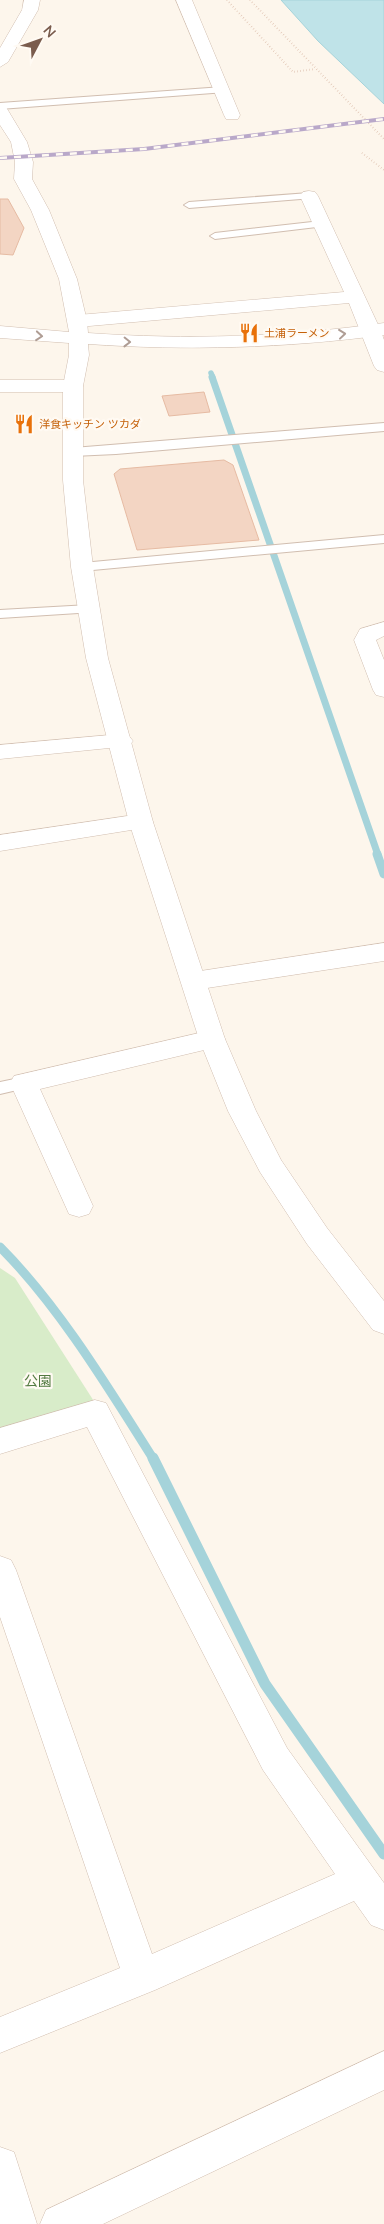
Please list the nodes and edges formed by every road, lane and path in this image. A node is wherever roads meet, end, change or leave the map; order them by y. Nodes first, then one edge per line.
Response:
1 (32, 0) edge
2 (184, 0) edge
3 (227, 0) edge
4 (250, 0) edge
5 (0, 62) edge
6 (316, 69) junction
7 (223, 90) junction
8 (0, 106) edge
9 (0, 111) edge
10 (232, 115) dead end
11 (384, 139) edge
12 (362, 153) dead end
13 (384, 170) edge
14 (308, 196) joint
15 (189, 205) dead end
16 (321, 224) junction
17 (215, 236) dead end
18 (354, 297) junction
19 (0, 332) edge
20 (379, 337) edge
21 (78, 338) junction
22 (0, 348) edge
23 (384, 366) edge
24 (0, 386) edge
25 (73, 386) junction
26 (384, 427) edge
27 (73, 452) junction
28 (384, 539) edge
29 (82, 567) junction
30 (89, 609) junction
31 (0, 614) edge
32 (384, 629) edge
33 (384, 690) edge
34 (122, 741) junction
35 (0, 752) edge
36 (141, 822) junction
37 (0, 842) edge
38 (384, 952) edge
39 (194, 981) junction
40 (212, 1039) junction
41 (12, 1086) edge
42 (79, 1206) dead end
43 (384, 1322) edge
44 (0, 1440) edge
45 (0, 1570) edge
46 (361, 1880) junction
47 (384, 1913) edge
48 (142, 1977) junction
49 (0, 2035) edge
50 (384, 2070) edge
51 (0, 2166) edge
52 (17, 2224) edge
53 (60, 2224) edge

1 - 5 street
2 - 7 street
3 - 6 path
4 - 6 path
6 - 11 path
7 - 8 lane
7 - 10 street
9 - 21 street
12 - 13 path
14 - 15 lane
14 - 16 street
16 - 17 lane
16 - 18 street
18 - 20 street
18 - 21 street
19 -> 21 street
20 - 21 street
20 - 23 street
21 - 22 street
21 - 25 street
24 - 25 street
25 - 27 street
26 - 27 lane
27 - 29 street
28 - 29 lane
29 - 30 street
30 - 31 lane
30 - 34 street
32 - 33 street
34 - 35 street
34 - 36 street
36 - 37 street
36 - 39 street
38 - 39 street
39 - 40 street
40 - 41 street
40 - 43 street
41 - 42 street
44 - 46 street
45 - 48 street
46 - 47 street
46 - 48 street
48 - 49 street
50 - 53 street
51 - 52 street

